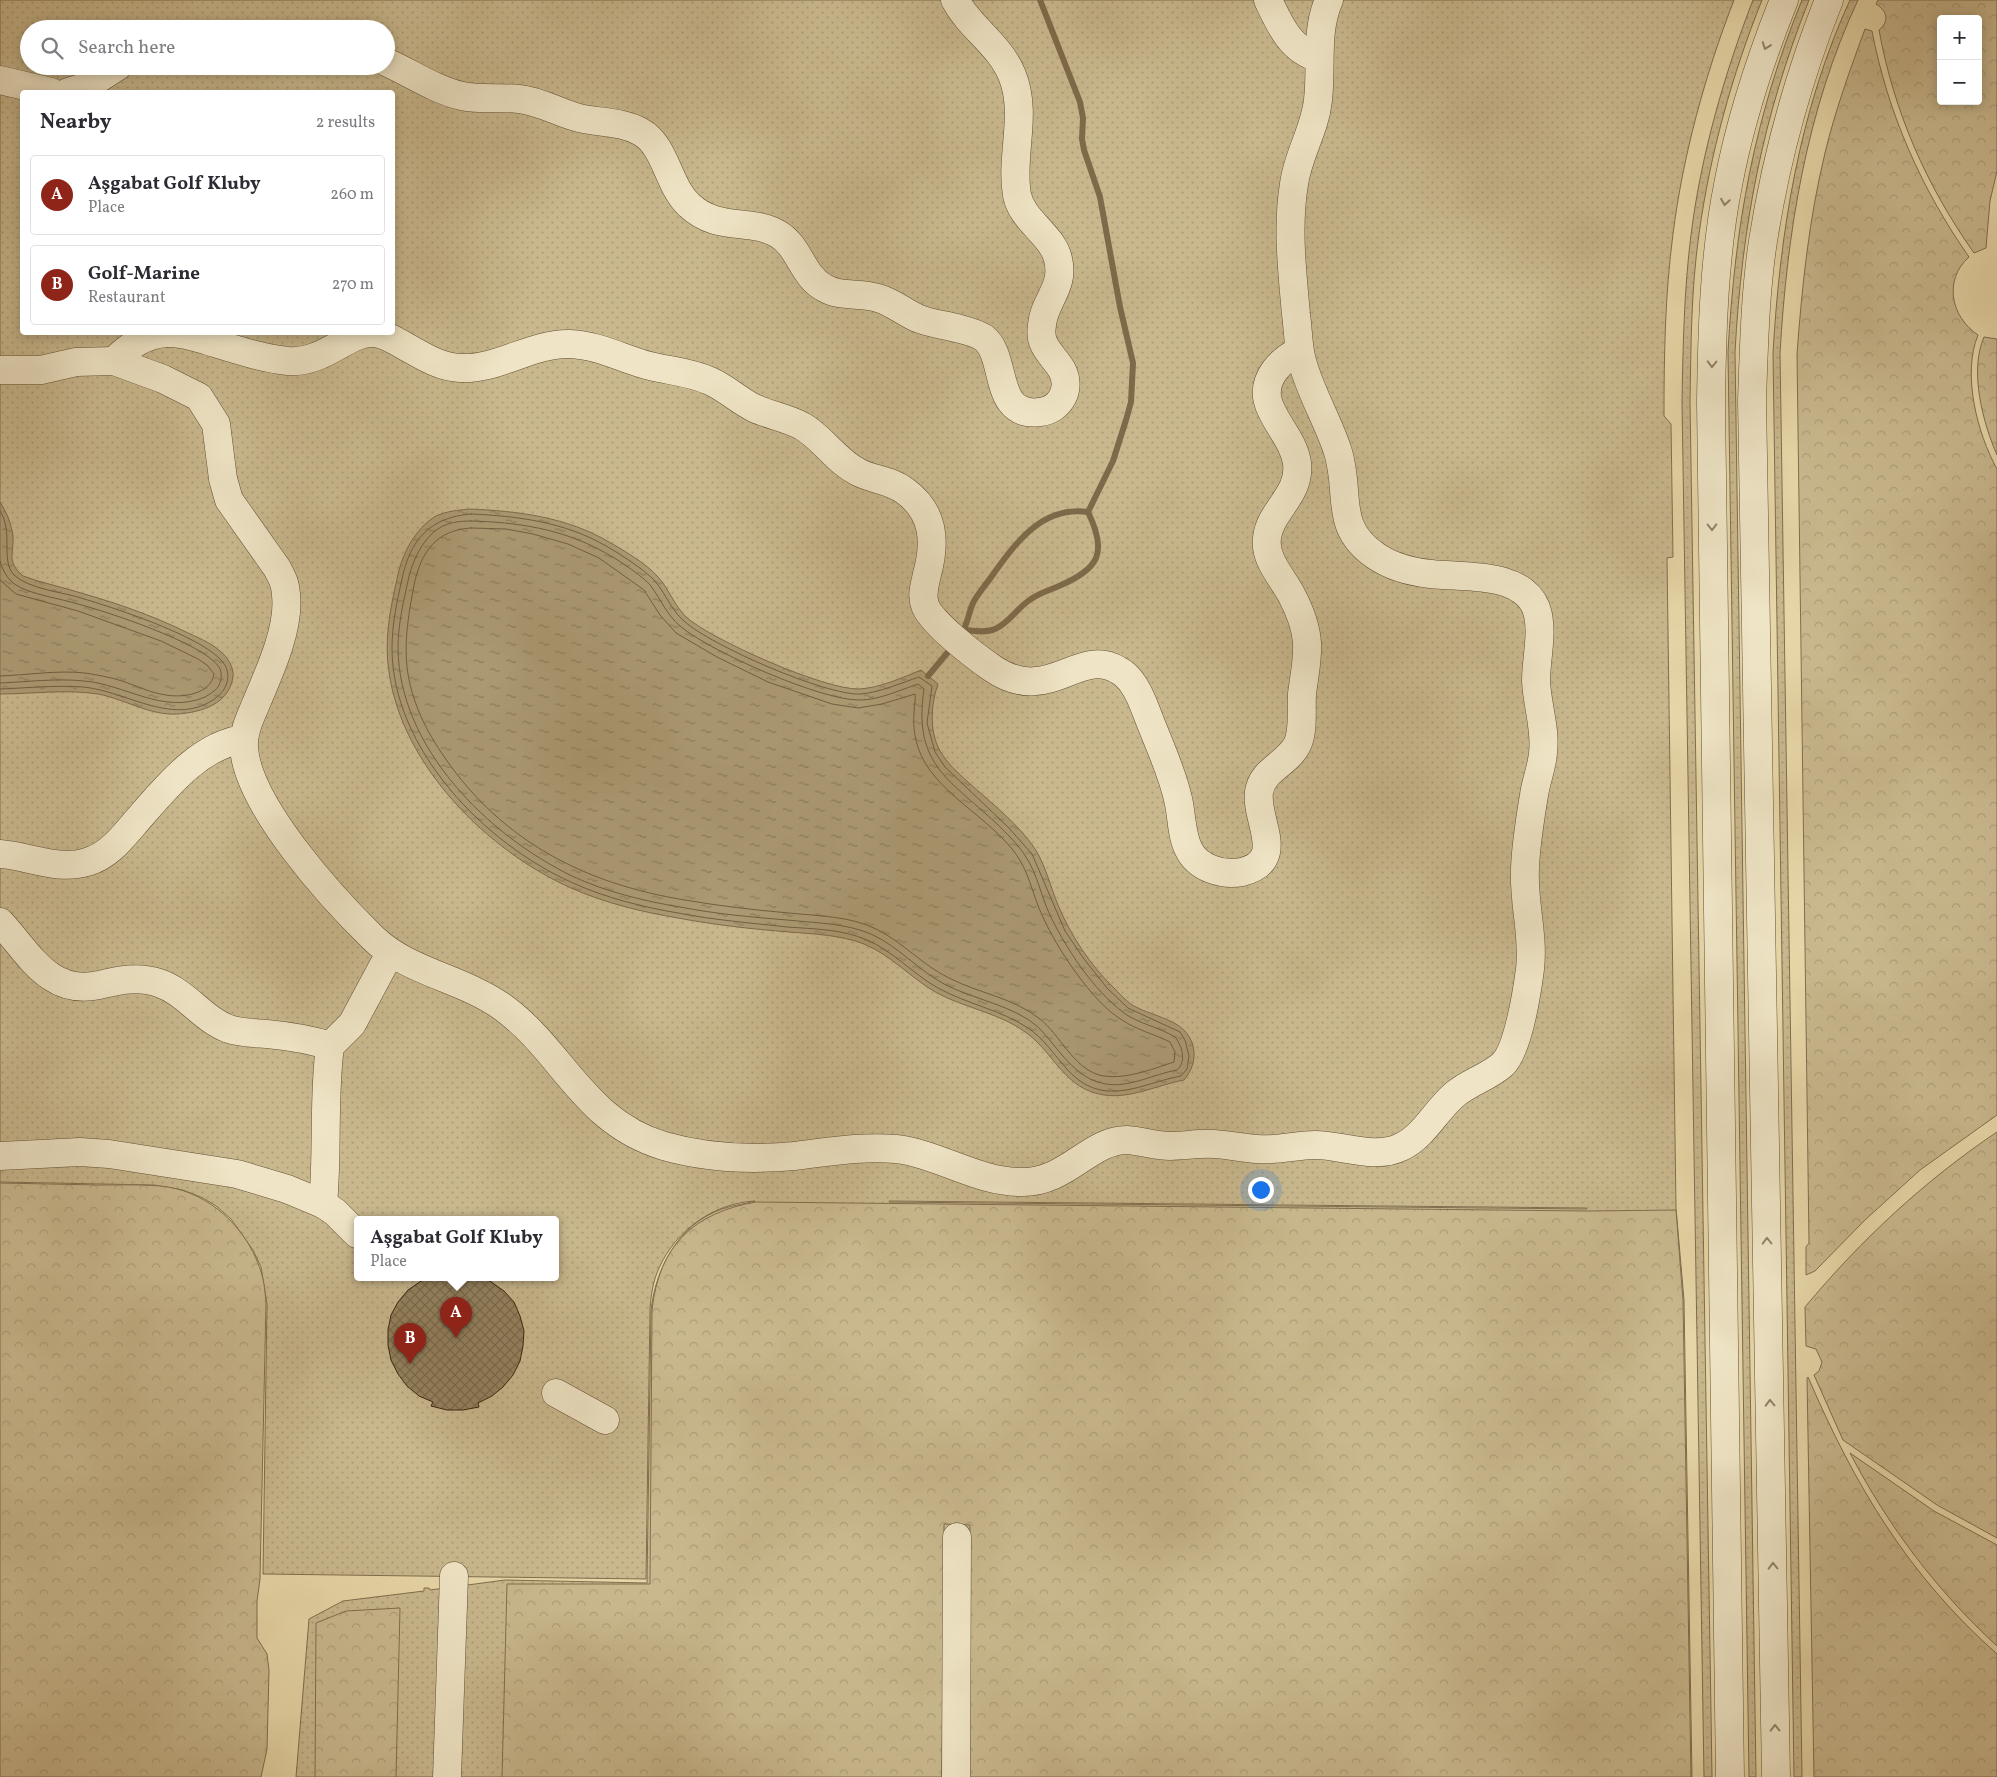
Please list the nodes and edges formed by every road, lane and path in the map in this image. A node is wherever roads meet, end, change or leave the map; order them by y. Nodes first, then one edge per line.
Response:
1 (955, 0) edge
2 (1268, 0) edge
3 (1329, 0) edge
4 (1784, 0) edge
5 (1829, 0) edge
6 (1319, 58) junction
7 (395, 66) edge
8 (104, 75) edge
9 (0, 80) edge
10 (42, 90) edge
11 (74, 90) edge
12 (157, 335) edge
13 (184, 335) edge
14 (363, 335) edge
15 (385, 335) edge
16 (1299, 351) junction
17 (114, 360) junction
18 (0, 370) edge
19 (244, 738) junction
20 (0, 854) edge
21 (0, 922) edge
22 (391, 954) junction
23 (330, 1046) junction
24 (0, 1156) edge
25 (323, 1204) junction
26 (354, 1231) edge
27 (556, 1393) dead end
28 (605, 1420) dead end
29 (957, 1538) dead end
30 (454, 1576) dead end
31 (447, 1777) edge
32 (956, 1777) edge
33 (1730, 1777) edge
34 (1776, 1777) edge

1 - 7 street
2 - 6 street
3 - 6 street
4 -> 33 street
34 -> 5 street
6 - 16 street
8 - 11 street
9 - 10 street
12 - 17 street
13 - 14 street
15 - 16 street
16 - 22 street
17 - 18 street
17 - 19 street
19 - 20 street
19 - 22 street
21 - 23 street
22 - 23 street
23 - 25 street
24 - 25 street
25 - 26 street
27 - 28 street
29 - 32 street
30 - 31 street

